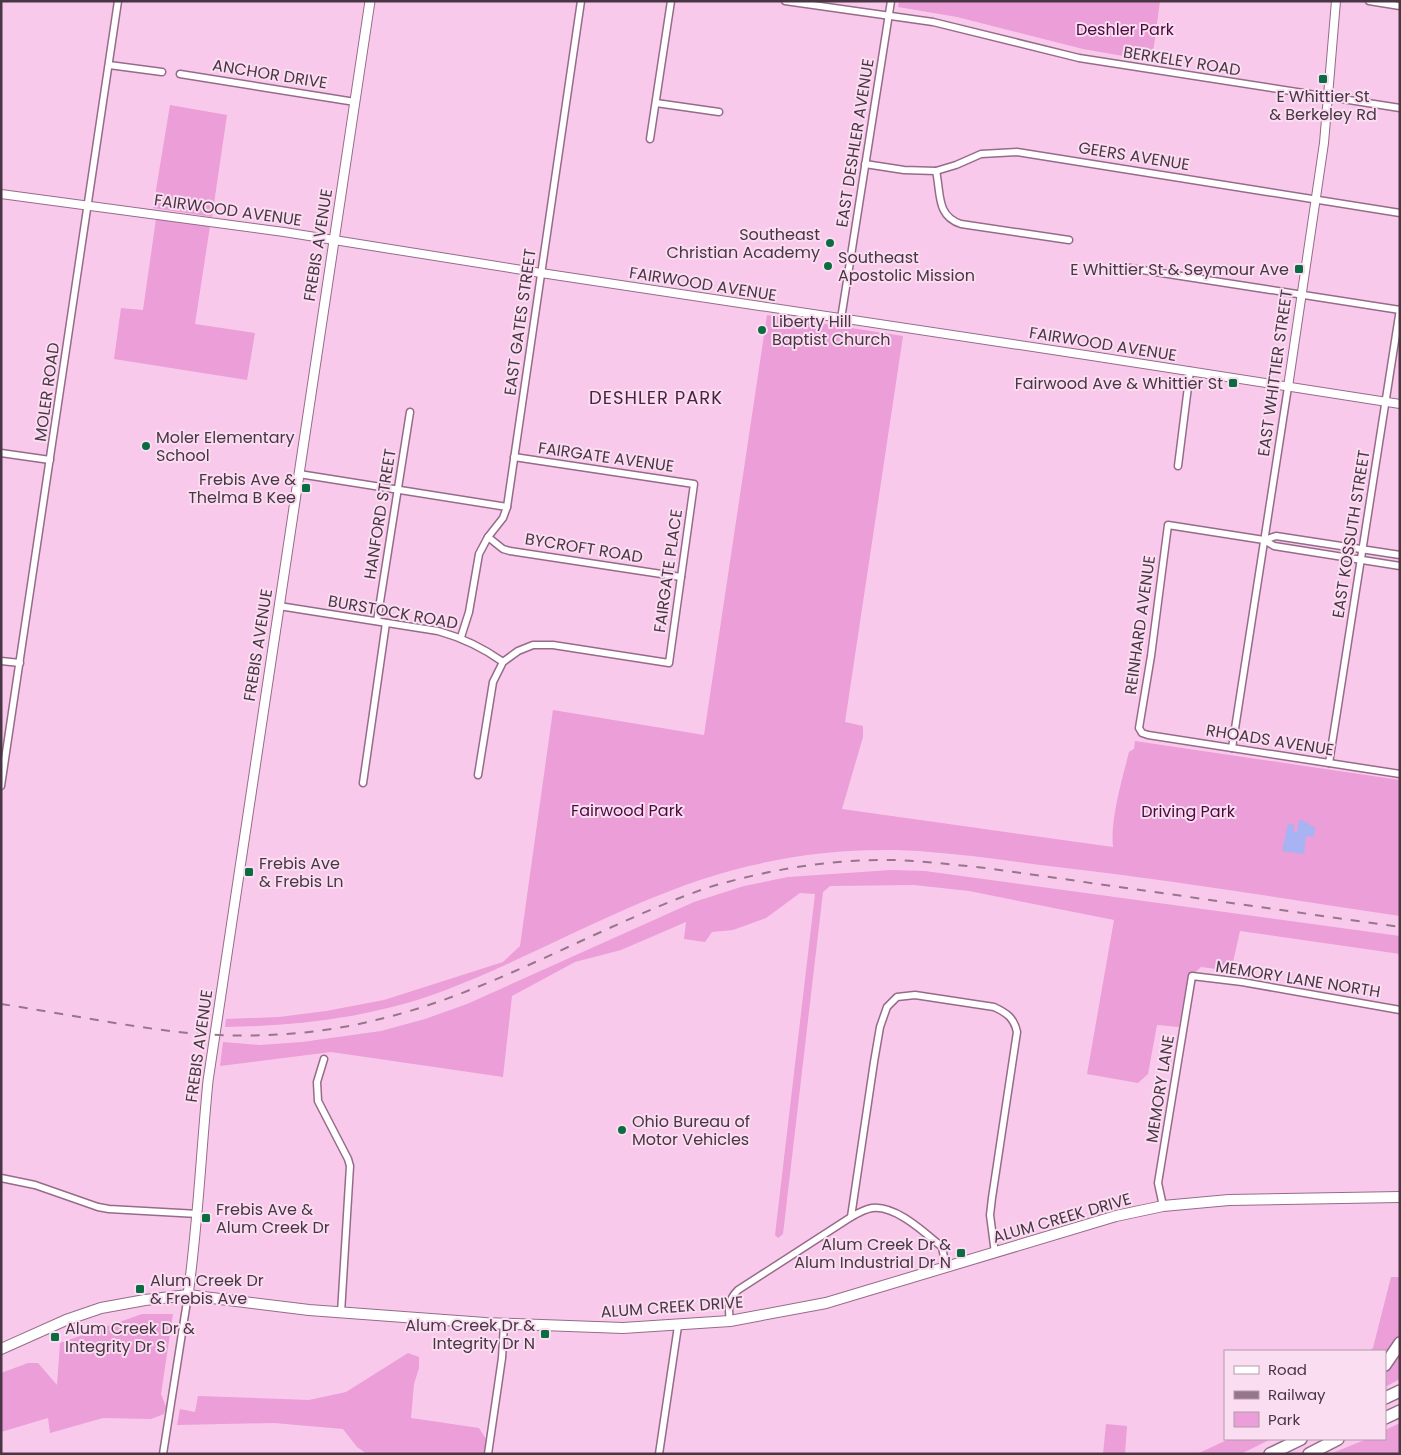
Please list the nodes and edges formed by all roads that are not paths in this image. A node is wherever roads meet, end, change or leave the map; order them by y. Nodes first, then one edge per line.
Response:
1 (118, 1) edge
2 (370, 1) edge
3 (581, 1) edge
4 (672, 1) edge
5 (785, 1) edge
6 (891, 1) edge
7 (1336, 1) edge
8 (1369, 1) edge
9 (1400, 6) edge
10 (889, 16) junction
11 (109, 65) junction
12 (162, 72) dead end
13 (180, 74) dead end
14 (1329, 98) junction
15 (355, 102) junction
16 (656, 103) junction
17 (1400, 108) edge
18 (719, 112) dead end
19 (650, 139) dead end
20 (865, 164) junction
21 (936, 171) junction
22 (1, 194) edge
23 (1316, 200) junction
24 (87, 206) junction
25 (1400, 213) edge
26 (334, 240) junction
27 (1069, 240) dead end
28 (1123, 267) dead end
29 (541, 273) junction
30 (1301, 295) junction
31 (1400, 310) edge
32 (841, 319) junction
33 (1190, 371) junction
34 (1288, 387) junction
35 (1386, 402) junction
36 (1400, 404) edge
37 (410, 412) dead end
38 (1, 453) edge
39 (514, 457) junction
40 (50, 460) junction
41 (1178, 466) dead end
42 (299, 474) junction
43 (694, 484) joint
44 (397, 490) junction
45 (507, 507) junction
46 (488, 536) junction
47 (1264, 540) junction
48 (1362, 550) junction
49 (1400, 556) edge
50 (1361, 560) junction
51 (1400, 566) edge
52 (681, 577) junction
53 (279, 606) junction
54 (377, 621) junction
55 (386, 623) junction
56 (461, 637) junction
57 (1, 661) edge
58 (503, 662) junction
59 (20, 663) junction
60 (1139, 728) joint
61 (1232, 748) junction
62 (1330, 763) junction
63 (1400, 774) edge
64 (478, 775) dead end
65 (363, 782) dead end
66 (1, 786) edge
67 (1192, 976) joint
68 (1400, 1010) edge
69 (324, 1059) dead end
70 (1, 1178) edge
71 (1400, 1197) edge
72 (1163, 1206) junction
73 (198, 1214) junction
74 (851, 1217) junction
75 (994, 1253) junction
76 (946, 1267) junction
77 (188, 1295) junction
78 (341, 1313) junction
79 (730, 1321) junction
80 (504, 1324) junction
81 (678, 1326) junction
82 (1400, 1343) edge
83 (1, 1349) edge
84 (1386, 1364) edge
85 (1400, 1391) edge
86 (1386, 1398) edge
87 (1400, 1411) edge
88 (1386, 1418) edge
89 (1287, 1440) edge
90 (1299, 1440) edge
91 (1336, 1440) edge
92 (163, 1454) edge
93 (488, 1454) edge
94 (659, 1454) edge
95 (1266, 1454) edge
96 (1270, 1454) edge
97 (1309, 1454) edge

1 - 11 street, MOLER ROAD
2 - 15 main road, FREBIS AVENUE
3 - 29 street, EAST GATES STREET
4 - 16 street
5 - 10 street, BERKELEY ROAD
6 - 10 street, EAST DESHLER AVENUE
7 - 14 street, EAST WHITTIER STREET
8 - 9 street
10 - 14 street, BERKELEY ROAD
10 - 20 street, EAST DESHLER AVENUE
11 - 12 street
11 - 24 street, MOLER ROAD
13 - 15 street, ANCHOR DRIVE
14 - 17 street, BERKELEY ROAD
14 - 23 street, EAST WHITTIER STREET
15 - 26 main road, FREBIS AVENUE
16 - 18 street
16 - 19 street
20 - 21 street, GEERS AVENUE
20 - 32 street, EAST DESHLER AVENUE
21 - 23 street, GEERS AVENUE
21 - 27 street
22 - 24 street, FAIRWOOD AVENUE
23 - 25 street, GEERS AVENUE
23 - 30 street, EAST WHITTIER STREET
24 - 26 street, FAIRWOOD AVENUE
24 - 40 street, MOLER ROAD
26 - 29 street, FAIRWOOD AVENUE
26 - 42 main road, FREBIS AVENUE
28 - 30 street
29 - 32 street, FAIRWOOD AVENUE
29 - 39 street, EAST GATES STREET
30 - 31 street
30 - 34 street, EAST WHITTIER STREET
31 - 35 street, EAST KOSSUTH STREET
32 - 33 street, FAIRWOOD AVENUE
33 - 34 street, FAIRWOOD AVENUE
33 - 41 street
34 - 35 street, FAIRWOOD AVENUE
34 - 47 street, EAST WHITTIER STREET
35 - 36 street, FAIRWOOD AVENUE
35 - 48 street, EAST KOSSUTH STREET
37 - 44 street, HANFORD STREET
38 - 40 street
39 - 43 street, FAIRGATE AVENUE
39 - 45 street, EAST GATES STREET
40 - 59 street, MOLER ROAD
42 - 44 street
42 - 53 main road, FREBIS AVENUE
43 - 52 street, FAIRGATE PLACE
44 - 45 street
44 - 54 street, HANFORD STREET
45 - 46 street, EAST GATES STREET
46 - 52 street, BYCROFT ROAD
46 - 56 street, EAST GATES STREET
47 - 48 street
47 - 50 street
47 - 60 street, REINHARD AVENUE
47 - 61 street, EAST WHITTIER STREET
48 - 49 street
48 - 50 street, EAST KOSSUTH STREET
50 - 51 street
50 - 62 street, EAST KOSSUTH STREET
52 - 58 street, FAIRGATE PLACE
53 - 54 street, BURSTOCK ROAD
53 - 73 main road, FREBIS AVENUE
54 - 55 street, BURSTOCK ROAD
55 - 56 street, BURSTOCK ROAD
55 - 65 street
56 - 58 street, BURSTOCK ROAD
57 - 59 street
58 - 64 street
59 - 66 street, MOLER ROAD
60 - 61 street, RHOADS AVENUE
61 - 62 street, RHOADS AVENUE
62 - 63 street, RHOADS AVENUE
67 - 68 street, MEMORY LANE NORTH
67 - 72 street, MEMORY LANE
69 - 78 street
70 - 73 street
71 - 72 main road, ALUM CREEK DRIVE
72 - 75 main road, ALUM CREEK DRIVE
73 - 77 main road, FREBIS AVENUE
74 - 75 street
74 - 76 street
74 - 79 street
75 - 76 main road, ALUM CREEK DRIVE
76 - 79 main road, ALUM CREEK DRIVE
77 - 78 main road, ALUM CREEK DRIVE
77 - 83 main road, ALUM CREEK DRIVE
77 - 92 street
78 - 80 main road, ALUM CREEK DRIVE
79 - 81 main road, ALUM CREEK DRIVE
80 - 81 main road, ALUM CREEK DRIVE
80 - 93 street
81 - 94 street
82 - 84 highway
85 - 86 highway
87 - 88 highway
89 - 95 highway
90 - 96 highway
91 - 97 highway

